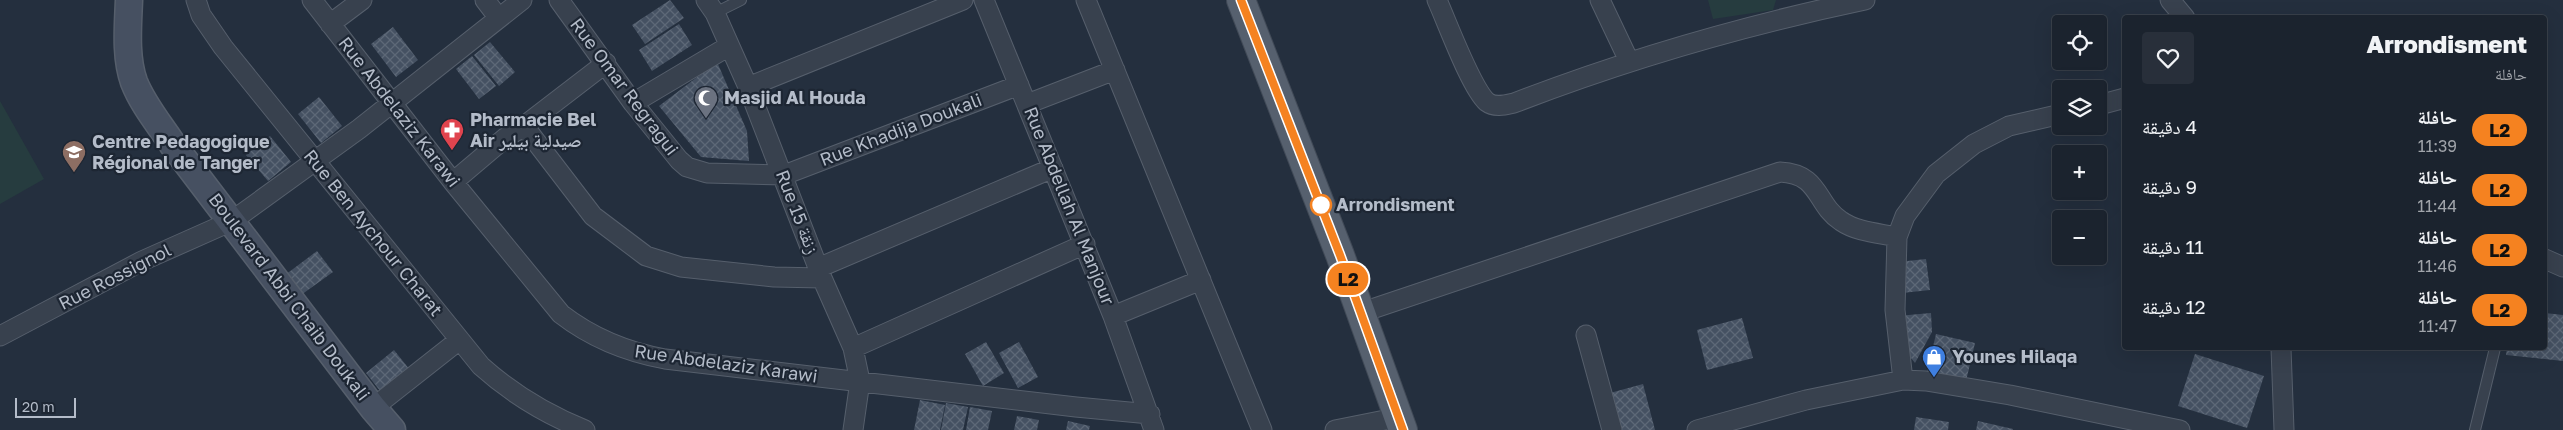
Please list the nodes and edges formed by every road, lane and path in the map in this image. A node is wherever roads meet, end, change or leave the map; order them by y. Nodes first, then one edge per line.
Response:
1 (129, 0) edge
2 (196, 0) edge
3 (312, 0) edge
4 (362, 0) edge
5 (485, 0) edge
6 (522, 0) edge
7 (559, 0) edge
8 (740, 0) edge
9 (963, 0) edge
10 (984, 0) edge
11 (1086, 0) edge
12 (1241, 0) edge
13 (1438, 0) edge
14 (1600, 0) edge
15 (1865, 0) edge
16 (2170, 0) edge
17 (710, 6) edge
18 (2182, 15) edge
19 (498, 17) junction
20 (330, 24) junction
21 (729, 46) junction
22 (1629, 61) junction
23 (606, 63) junction
24 (1115, 70) junction
25 (1019, 85) junction
26 (748, 87) junction
27 (2122, 99) edge
28 (393, 102) junction
29 (633, 103) junction
30 (2107, 103) edge
31 (1027, 104) junction
32 (2052, 116) edge
33 (524, 126) junction
34 (316, 162) junction
35 (1053, 168) junction
36 (784, 175) junction
37 (453, 182) junction
38 (232, 221) junction
39 (1897, 237) junction
40 (1084, 244) junction
41 (2547, 259) edge
42 (2563, 267) edge
43 (820, 273) junction
44 (1201, 280) junction
45 (1360, 313) junction
46 (1113, 316) junction
47 (1586, 335) dead end
48 (0, 336) edge
49 (458, 341) junction
50 (852, 348) junction
51 (2281, 350) edge
52 (2495, 350) edge
53 (1903, 380) junction
54 (860, 381) junction
55 (373, 408) junction
56 (1152, 422) edge
57 (1401, 423) edge
58 (392, 430) edge
59 (585, 430) edge
60 (853, 430) edge
61 (1262, 430) edge
62 (1335, 430) edge
63 (1612, 430) edge
64 (1697, 430) edge
65 (2180, 430) edge
66 (2284, 430) edge
67 (2476, 430) edge

1 - 38 street, Boulevard Abbi Chaib Doukali
2 - 34 street, Rue Ben Aychour Charat
3 - 20 street, Rue Abdelaziz Karawi
4 - 20 street
5 - 19 street
6 - 19 street, Rue Rossignol
7 - 23 street, Rue Omar Regragui
8 - 17 lane
9 - 26 street
10 - 25 street, Rue Abdellah Al Manjour
11 - 24 street
12 - 45 main road
13 - 22 street
14 - 22 street
15 - 22 street
16 - 18 street
17 - 21 street, Rue 15 زنقة
19 - 28 street, Rue Rossignol
20 - 28 street, Rue Abdelaziz Karawi
21 - 26 street, Rue 15 زنقة
21 - 29 street
23 - 29 street, Rue Omar Regragui
23 - 33 street
24 - 31 street
24 - 44 street
25 - 31 street, Rue Abdellah Al Manjour
25 - 36 street, Rue Khadija Doukali
26 - 36 street, Rue 15 زنقة
27 - 30 street
28 - 34 street, Rue Rossignol
28 - 37 street, Rue Abdelaziz Karawi
29 - 36 street, Rue Omar Regragui
31 - 35 street, Rue Abdellah Al Manjour
32 - 39 street
33 - 37 street
33 - 43 street
34 - 38 street, Rue Rossignol
34 - 49 street, Rue Ben Aychour Charat
35 - 40 street, Rue Abdellah Al Manjour
35 - 43 street
36 - 43 street, Rue 15 زنقة
37 - 54 street, Rue Abdelaziz Karawi
38 - 48 street, Rue Rossignol
38 - 55 street, Boulevard Abbi Chaib Doukali
39 - 45 street
39 - 53 street
40 - 46 street, Rue Abdellah Al Manjour
40 - 50 street
41 - 42 street
43 - 50 street, Rue 15 زنقة
44 - 46 street
44 - 61 street
45 - 57 main road
46 - 56 street, Rue Abdellah Al Manjour
47 - 63 street
49 - 55 street
49 - 59 street, Rue Ben Aychour Charat
50 - 54 street, Rue 15 زنقة
51 - 66 street
52 - 67 lane
53 - 64 street
53 - 65 street
54 - 56 street, Rue Abdelaziz Karawi
54 - 60 street, Rue 15 زنقة
55 - 58 street, Boulevard Abbi Chaib Doukali
57 - 62 street

